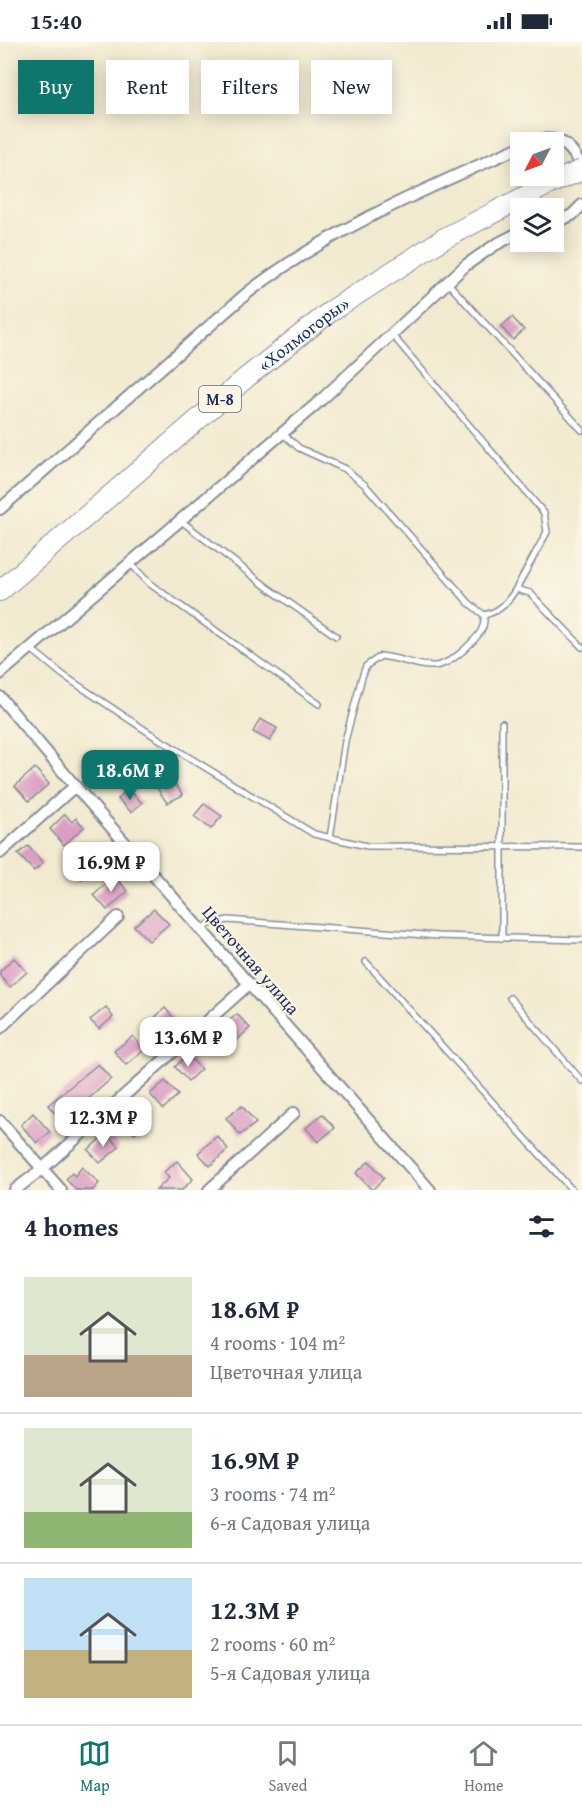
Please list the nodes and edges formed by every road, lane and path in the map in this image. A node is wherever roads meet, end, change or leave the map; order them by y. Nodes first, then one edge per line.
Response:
1 (564, 142) edge
2 (510, 152) edge
3 (582, 171) edge
4 (582, 205) edge
5 (564, 219) edge
6 (510, 237) edge
7 (447, 282) junction
8 (393, 336) junction
9 (582, 430) edge
10 (283, 434) junction
11 (0, 509) edge
12 (180, 520) junction
13 (130, 563) junction
14 (516, 589) junction
15 (0, 591) edge
16 (484, 615) junction
17 (336, 636) dead end
18 (582, 647) edge
19 (30, 648) junction
20 (0, 674) edge
21 (0, 697) edge
22 (319, 704) dead end
23 (502, 723) dead end
24 (75, 786) junction
25 (330, 838) junction
26 (501, 845) junction
27 (582, 847) edge
28 (0, 853) edge
29 (118, 917) dead end
30 (203, 929) junction
31 (502, 938) junction
32 (582, 940) edge
33 (366, 962) dead end
34 (249, 984) junction
35 (510, 998) dead end
36 (0, 1028) edge
37 (582, 1081) edge
38 (294, 1113) dead end
39 (0, 1121) edge
40 (42, 1169) junction
41 (15, 1190) edge
42 (61, 1190) edge
43 (209, 1190) edge
44 (430, 1190) edge
45 (572, 1190) edge

1 - 3 street
2 - 11 street
3 - 15 highway, «Холмогоры» / М-8, bridge
4 - 5 street
6 - 7 street
7 - 8 street
7 - 9 lane
8 - 10 street
8 - 14 lane
10 - 12 street
10 - 16 lane
12 - 13 street
12 - 17 lane
13 - 19 street
13 - 22 lane
14 - 16 lane
14 - 18 lane
16 - 25 lane
19 - 20 street
19 - 25 lane
21 - 24 street, Цветочная улица
23 - 26 lane
24 - 28 street
24 - 30 street, Цветочная улица
25 - 26 lane
26 - 27 lane
26 - 31 lane
29 - 36 street
30 - 31 lane
30 - 34 street, Цветочная улица
31 - 32 lane
33 - 45 lane
34 - 40 street
34 - 44 street, Цветочная улица
35 - 37 lane
38 - 43 street
39 - 40 street
40 - 41 street
40 - 42 street

